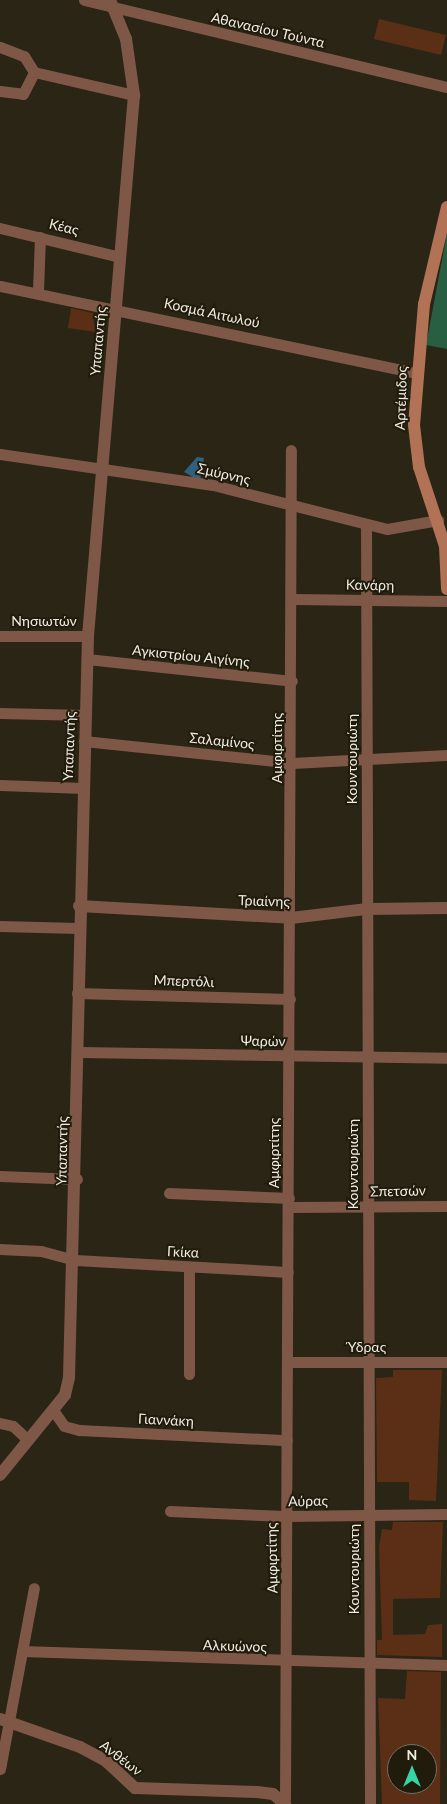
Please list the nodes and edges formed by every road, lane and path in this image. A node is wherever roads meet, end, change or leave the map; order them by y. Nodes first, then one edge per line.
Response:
1 (84, 0) edge
2 (112, 5) edge
3 (0, 47) edge
4 (34, 72) junction
5 (447, 88) edge
6 (0, 90) edge
7 (134, 95) junction
8 (447, 207) edge
9 (0, 228) edge
10 (40, 237) junction
11 (120, 257) junction
12 (0, 286) edge
13 (38, 291) junction
14 (116, 308) junction
15 (416, 373) junction
16 (291, 450) dead end
17 (0, 454) edge
18 (103, 467) junction
19 (294, 507) junction
20 (438, 520) junction
21 (366, 524) junction
22 (447, 589) edge
23 (293, 599) junction
24 (366, 600) junction
25 (447, 601) edge
26 (0, 636) edge
27 (88, 636) junction
28 (87, 659) junction
29 (292, 682) junction
30 (0, 712) edge
31 (85, 715) junction
32 (84, 741) junction
33 (447, 755) edge
34 (367, 762) junction
35 (292, 763) junction
36 (0, 785) edge
37 (83, 788) junction
38 (79, 906) junction
39 (447, 908) edge
40 (367, 909) junction
41 (291, 918) junction
42 (0, 926) edge
43 (78, 928) junction
44 (77, 993) junction
45 (290, 999) junction
46 (79, 1052) junction
47 (290, 1056) junction
48 (368, 1057) junction
49 (447, 1058) edge
50 (0, 1176) edge
51 (77, 1179) junction
52 (169, 1193) dead end
53 (289, 1203) junction
54 (447, 1206) edge
55 (368, 1207) junction
56 (0, 1249) edge
57 (75, 1260) junction
58 (189, 1268) junction
59 (288, 1272) junction
60 (288, 1362) junction
61 (368, 1362) junction
62 (447, 1362) edge
63 (189, 1374) dead end
64 (53, 1410) junction
65 (0, 1423) edge
66 (27, 1439) junction
67 (287, 1440) junction
68 (0, 1475) edge
69 (170, 1510) dead end
70 (447, 1514) edge
71 (369, 1515) junction
72 (286, 1516) junction
73 (34, 1588) dead end
74 (22, 1651) junction
75 (287, 1662) junction
76 (370, 1664) junction
77 (447, 1665) edge
78 (5, 1720) edge
79 (0, 1769) edge
80 (285, 1802) edge
81 (370, 1804) edge

1 - 2 street, Αθανασίου Τούντα
2 - 5 street, Αθανασίου Τούντα
2 - 7 street, Υπαπαντής
3 - 4 street
4 - 6 street
4 - 7 street
7 - 11 street, Υπαπαντής
8 - 15 main road, Αρτέμιδος
9 - 10 street, Κέας
10 - 11 street, Κέας
10 - 13 street
11 - 14 street, Υπαπαντής
12 - 13 street, Κοσμά Αιτωλού
13 - 14 street, Κοσμά Αιτωλού
14 - 15 street, Κοσμά Αιτωλού
14 - 18 street, Υπαπαντής
15 - 20 main road, Αρτέμιδος
16 - 19 street, Αμφιρτίτης
17 - 18 street, Σμύρνης
18 - 19 street, Σμύρνης
18 - 27 street, Υπαπαντής
19 - 21 street, Σμύρνης
19 - 23 street, Αμφιρτίτης
20 - 21 street, Σμύρνης
20 - 22 main road, Αρτέμιδος
21 - 24 street, Κουντουριώτη
23 - 24 street, Κανάρη
23 - 29 street, Αμφιρτίτης
24 - 25 street, Κανάρη
24 - 34 street, Κουντουριώτη
26 - 27 street, Νησιωτών
27 - 28 street, Υπαπαντής
28 - 29 street, Αγκιστρίου Αιγίνης
28 - 31 street, Υπαπαντής
29 - 35 street, Αμφιρτίτης
30 - 31 street
31 - 32 street, Υπαπαντής
32 - 35 street, Σαλαμίνος
32 - 37 street, Υπαπαντής
33 - 34 street, Σαλαμίνος
34 - 35 street, Σαλαμίνος
34 - 40 street, Κουντουριώτη
35 - 41 street, Αμφιρτίτης
36 - 37 street
37 - 38 street, Υπαπαντής
38 - 41 street, Τριαίνης
38 - 43 street, Υπαπαντής
39 - 40 street, Τριαίνης
40 - 41 street, Τριαίνης
40 - 48 street, Κουντουριώτη
41 - 45 street, Αμφιρτίτης
42 - 43 street
43 - 44 street, Υπαπαντής
44 - 45 street, Μπερτόλι
44 - 46 street, Υπαπαντής
45 - 47 street, Αμφιρτίτης
46 - 47 street, Ψαρών
46 - 51 street, Υπαπαντής
47 - 48 street, Ψαρών
47 - 53 street, Αμφιρτίτης
48 - 49 street, Ψαρών
48 - 55 street, Κουντουριώτη
50 - 51 street
51 - 57 street, Υπαπαντής
52 - 53 street, Σπετσών
53 - 55 street, Σπετσών
53 - 59 street, Αμφιρτίτης
54 - 55 street, Σπετσών
55 - 61 street, Κουντουριώτη
56 - 57 street
57 - 58 street, Γκίκα
57 - 64 street, Υπαπαντής
58 - 59 street, Γκίκα
58 - 63 street
59 - 60 street, Αμφιρτίτης
60 - 61 street, Ύδρας
60 - 67 street, Αμφιρτίτης
61 - 62 street, Ύδρας
61 - 71 street, Κουντουριώτη
64 - 66 street, Υπαπαντής
64 - 67 street, Γιαννάκη
65 - 66 street
66 - 68 street, Υπαπαντής
67 - 72 street, Αμφιρτίτης
69 - 72 street, Αύρας
70 - 71 street, Αύρας
71 - 72 street, Αύρας
71 - 76 street, Κουντουριώτη
72 - 75 street, Αμφιρτίτης
73 - 74 street
74 - 75 street, Αλκυώνος
74 - 78 street
75 - 76 street, Αλκυώνος
75 - 80 street, Αμφιρτίτης
76 - 77 street, Αλκυώνος
76 - 81 street, Κουντουριώτη
78 - 79 street
78 - 80 street, Ανθέων

